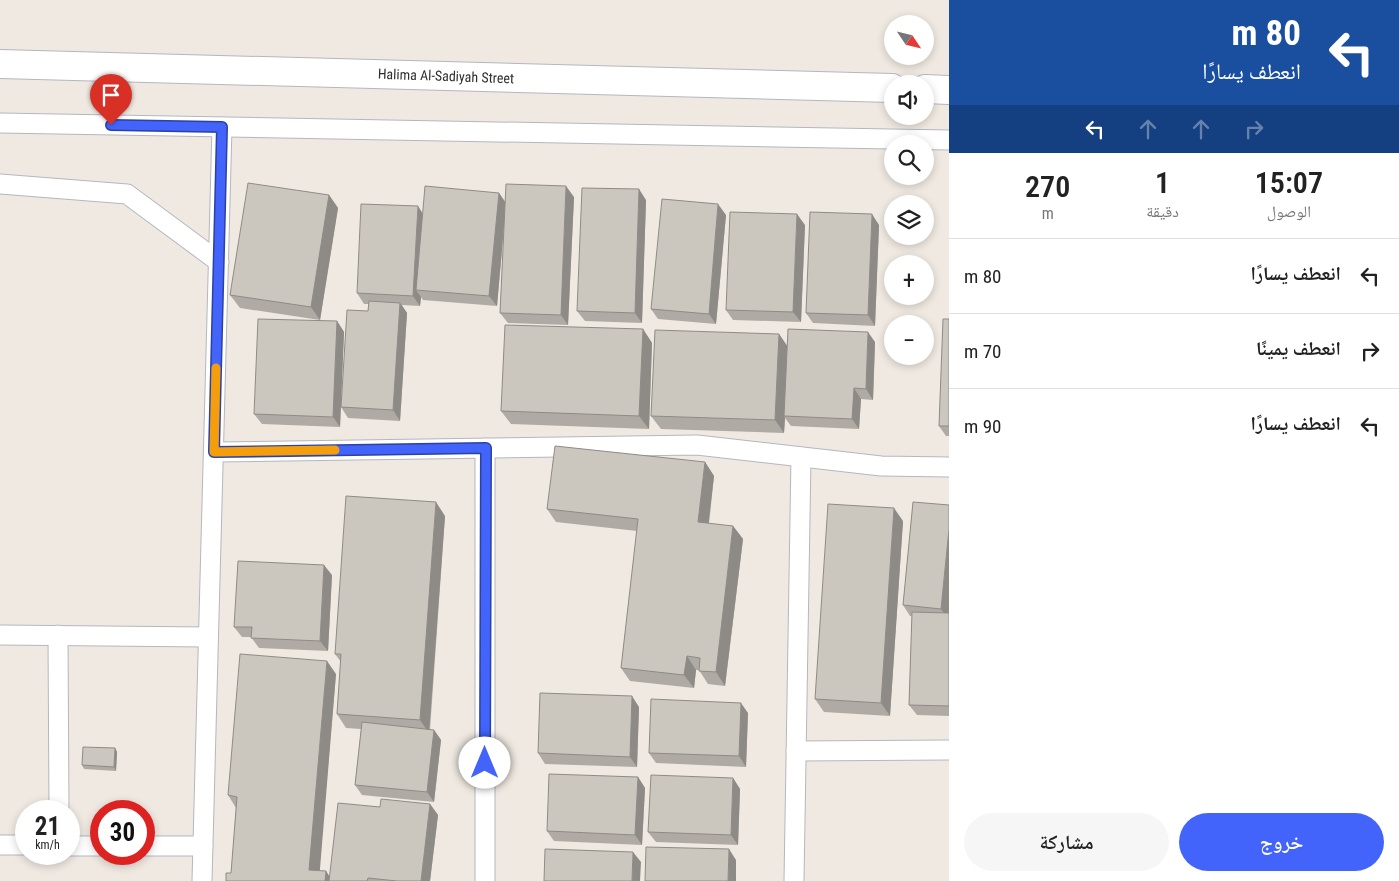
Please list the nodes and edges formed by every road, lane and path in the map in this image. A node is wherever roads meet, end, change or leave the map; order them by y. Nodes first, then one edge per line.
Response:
1 (0, 64) edge
2 (884, 88) edge
3 (934, 89) edge
4 (949, 90) edge
5 (0, 123) edge
6 (222, 127) junction
7 (949, 140) edge
8 (0, 184) edge
9 (219, 262) junction
10 (486, 448) junction
11 (214, 452) junction
12 (801, 457) junction
13 (949, 467) edge
14 (0, 635) edge
15 (58, 635) junction
16 (208, 637) junction
17 (949, 750) edge
18 (796, 751) junction
19 (58, 800) edge
20 (0, 845) edge
21 (15, 845) edge
22 (155, 846) edge
23 (203, 846) junction
24 (202, 881) edge
25 (485, 881) edge
26 (794, 881) edge

1 - 2 street, Halima Al-Sadiyah Street
3 - 4 street
5 - 6 street
6 - 7 street
6 - 9 street
8 - 9 street
9 - 11 street
10 - 11 street
10 - 12 street
10 - 25 street
11 - 16 street
12 - 13 street
12 - 18 street
14 - 15 street
15 - 16 street
15 - 19 street
16 - 23 street
17 - 18 street
18 - 26 street
20 - 21 street
22 - 23 street
23 - 24 street

